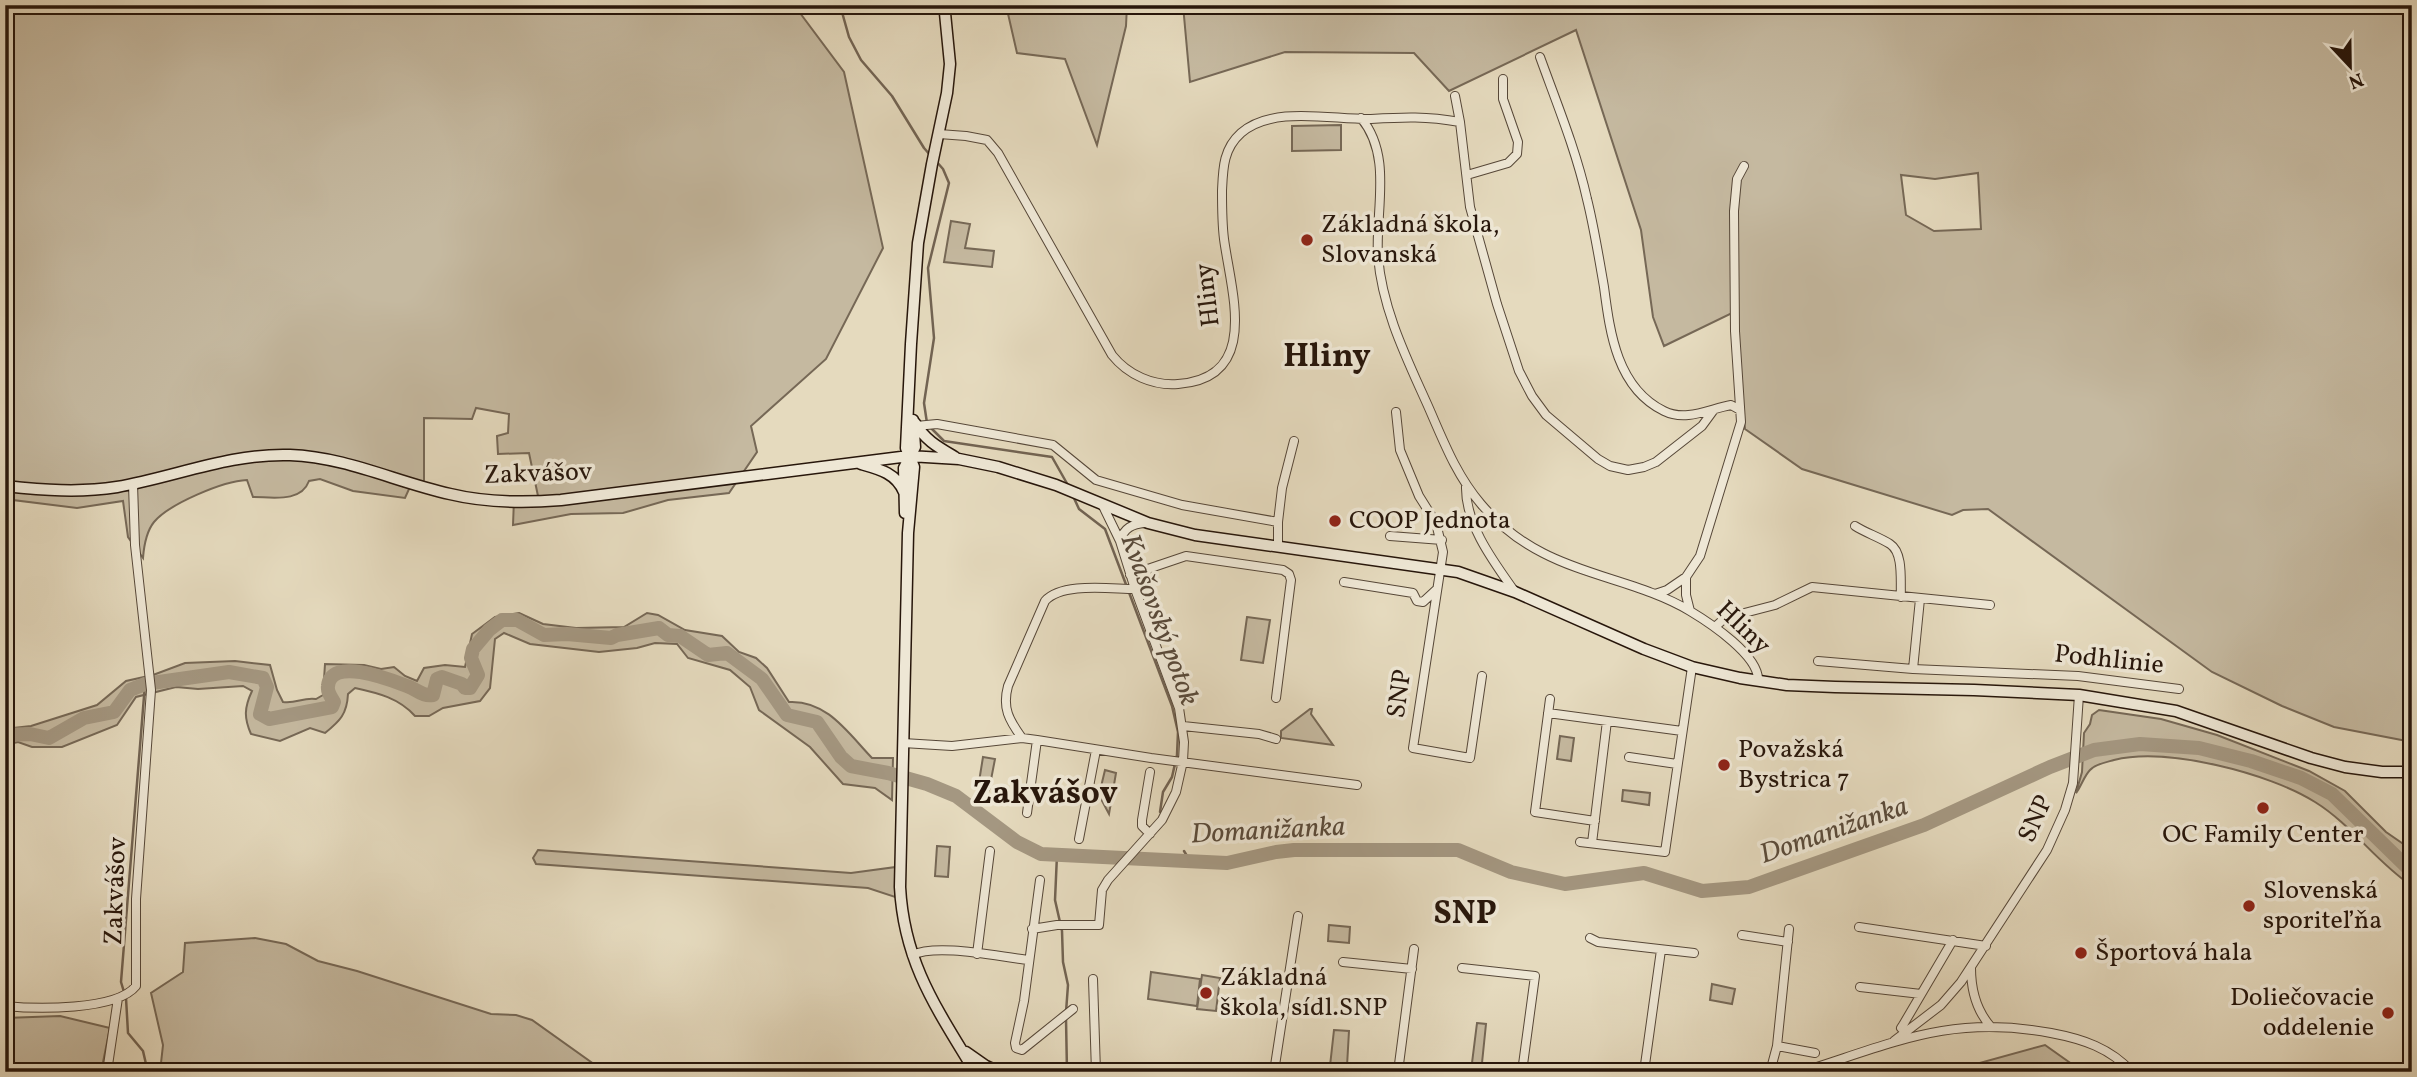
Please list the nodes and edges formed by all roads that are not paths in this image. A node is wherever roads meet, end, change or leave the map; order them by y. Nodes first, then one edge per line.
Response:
1 (942, 5) edge
2 (1540, 57) dead end
3 (1503, 79) dead end
4 (1455, 96) dead end
5 (1361, 118) junction
6 (1460, 122) junction
7 (939, 134) junction
8 (1744, 166) dead end
9 (1467, 175) junction
10 (910, 398) junction
11 (1740, 410) junction
12 (1713, 411) junction
13 (1396, 412) dead end
14 (914, 421) junction
15 (1294, 441) dead end
16 (909, 456) junction
17 (959, 458) junction
18 (855, 463) junction
19 (134, 484) junction
20 (1466, 485) junction
21 (5, 486) edge
22 (904, 493) junction
23 (1102, 504) junction
24 (1278, 522) junction
25 (1149, 523) junction
26 (1855, 526) dead end
27 (908, 533) junction
28 (1390, 536) dead end
29 (1442, 540) junction
30 (1120, 541) junction
31 (1278, 547) junction
32 (1441, 569) junction
33 (1130, 575) junction
34 (1686, 577) junction
35 (1344, 582) dead end
36 (1130, 589) junction
37 (1436, 590) junction
38 (1515, 592) junction
39 (1654, 594) junction
40 (1901, 597) junction
41 (1920, 599) junction
42 (1990, 605) dead end
43 (1690, 611) junction
44 (1716, 626) junction
45 (1818, 661) dead end
46 (1692, 667) junction
47 (1913, 668) junction
48 (2035, 674) junction
49 (1482, 676) dead end
50 (1758, 681) junction
51 (2179, 689) dead end
52 (2034, 692) junction
53 (2079, 695) junction
54 (1276, 698) dead end
55 (1550, 699) dead end
56 (1548, 713) junction
57 (1607, 721) junction
58 (1183, 726) junction
59 (1682, 731) junction
60 (1022, 738) junction
61 (1276, 739) dead end
62 (1037, 740) junction
63 (903, 743) junction
64 (1096, 750) junction
65 (1629, 757) dead end
66 (1178, 761) junction
67 (1677, 764) junction
68 (1150, 772) dead end
69 (2408, 774) edge
70 (1357, 785) dead end
71 (1027, 813) dead end
72 (1594, 821) junction
73 (1150, 834) junction
74 (1079, 839) dead end
75 (1580, 842) dead end
76 (1592, 843) junction
77 (990, 851) dead end
78 (1040, 880) dead end
79 (1298, 916) dead end
80 (1858, 927) dead end
81 (1032, 929) junction
82 (1789, 929) dead end
83 (1742, 935) dead end
84 (1590, 938) dead end
85 (1953, 940) junction
86 (1788, 942) junction
87 (1986, 946) junction
88 (1414, 949) dead end
89 (1661, 950) junction
90 (1694, 953) dead end
91 (977, 954) junction
92 (912, 955) junction
93 (1029, 960) junction
94 (1343, 962) dead end
95 (1462, 968) dead end
96 (1971, 968) junction
97 (1412, 969) junction
98 (1093, 979) dead end
99 (1860, 987) dead end
100 (1921, 994) junction
101 (123, 996) junction
102 (5, 1006) edge
103 (1073, 1009) dead end
104 (1991, 1027) junction
105 (1906, 1033) junction
106 (1894, 1041) junction
107 (1777, 1046) junction
108 (961, 1049) junction
109 (1815, 1053) dead end
110 (107, 1072) edge
111 (975, 1072) edge
112 (999, 1072) edge
113 (1096, 1072) edge
114 (1274, 1072) edge
115 (1398, 1072) edge
116 (1522, 1072) edge
117 (1644, 1072) edge
118 (1770, 1072) edge
119 (1801, 1072) edge
120 (2132, 1072) edge

1 - 7 main road
2 - 12 street
3 - 9 street
4 - 6 street
5 - 6 street, Hliny
5 - 7 street, Hliny
5 - 20 street, Hliny
6 - 9 street
7 - 10 main road
8 - 11 street
9 - 12 street
10 - 14 main road
10 - 16 main road
11 - 12 street
11 - 34 street
13 - 29 street
14 - 16 main road
14 - 17 main road
14 - 24 street
15 - 24 street
16 - 17 main road, Zakvášov
16 - 18 main road, Zakvášov
16 - 22 main road
16 - 27 main road
17 - 23 main road
18 - 19 main road, Zakvášov
18 - 22 main road
19 - 21 main road, Zakvášov
19 - 101 street, Zakvášov
20 - 38 street
20 - 39 street, Hliny
22 - 27 main road
23 - 25 main road
23 - 30 street
24 - 31 street
25 - 30 street
25 - 31 main road
26 - 40 street
27 - 63 main road
28 - 29 street
29 - 32 street
30 - 33 street
31 - 32 main road
32 - 37 street, SNP
32 - 38 main road
33 - 36 street
33 - 54 street
34 - 39 street
34 - 43 street, Hliny
35 - 37 street
36 - 58 street
36 - 60 street
37 - 49 street, SNP
38 - 46 main road
39 - 43 street, Hliny
40 - 41 street
40 - 44 street
41 - 42 street
41 - 47 street
43 - 44 street, Hliny
44 - 50 street, Hliny
45 - 47 street, Podhlinie
46 - 50 main road
46 - 59 street
47 - 48 street, Podhlinie
48 - 51 street, Podhlinie
48 - 52 street, Podhlinie
50 - 52 main road
52 - 53 main road
53 - 69 main road
53 - 87 street, SNP
55 - 56 street
56 - 57 street
56 - 72 street
57 - 59 street
57 - 72 street
58 - 61 street
58 - 66 street
59 - 67 street
60 - 62 street
60 - 63 street
62 - 64 street
62 - 71 street
63 - 92 main road
64 - 66 street
64 - 74 street
65 - 67 street
66 - 70 street
66 - 73 street
67 - 76 street
68 - 73 street
72 - 76 street
73 - 81 street
75 - 76 street
77 - 91 street
78 - 81 street
79 - 114 street
80 - 85 street
81 - 93 street
82 - 86 street
83 - 86 street
84 - 89 street
85 - 87 street
85 - 100 street
86 - 107 street
87 - 96 street, SNP
88 - 97 street
89 - 90 street
89 - 117 street
91 - 92 street
91 - 93 street
92 - 108 main road
93 - 103 street
94 - 97 street
95 - 116 street
96 - 104 street
96 - 105 street, SNP
97 - 115 street
98 - 113 street
99 - 100 street
100 - 105 street
101 - 102 street
101 - 110 street, Zakvášov
104 - 106 street, SNP
104 - 120 street, SNP
105 - 106 street, SNP
106 - 119 street, SNP
107 - 109 street
107 - 118 street
108 - 111 main road
108 - 112 main road

